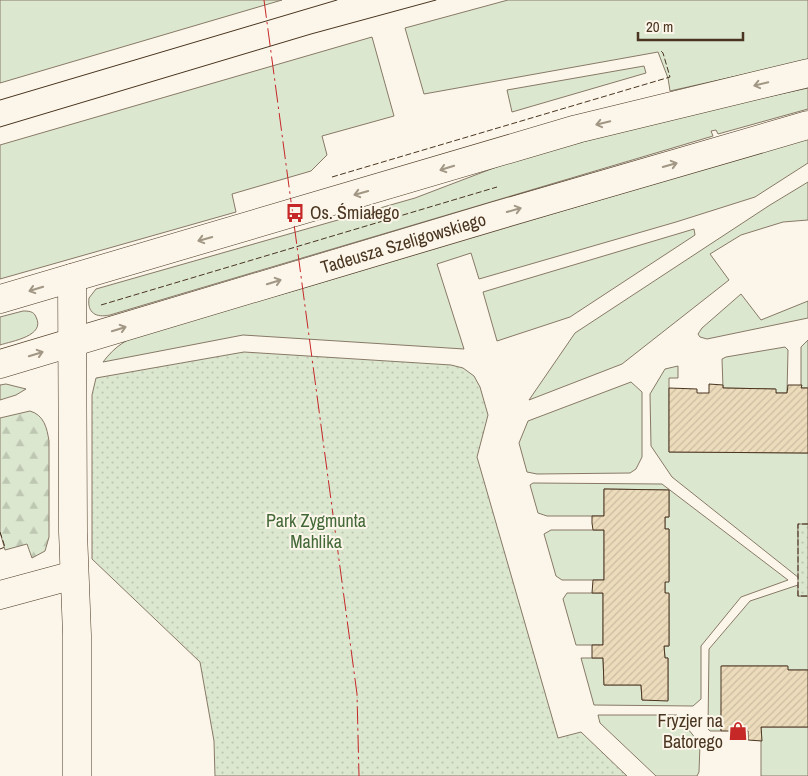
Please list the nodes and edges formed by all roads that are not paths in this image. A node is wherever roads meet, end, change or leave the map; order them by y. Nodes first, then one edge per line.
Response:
1 (808, 73) edge
2 (808, 125) edge
3 (72, 278) junction
4 (0, 299) edge
5 (72, 343) junction
6 (0, 364) edge
7 (74, 575) junction
8 (0, 595) edge
9 (77, 776) edge

1 -> 3 street
5 -> 2 street, Tadeusza Szeligowskiego
3 -> 4 street
3 - 5 street
6 -> 5 street, Tadeusza Szeligowskiego
5 - 7 street
7 - 8 street
7 - 9 street

